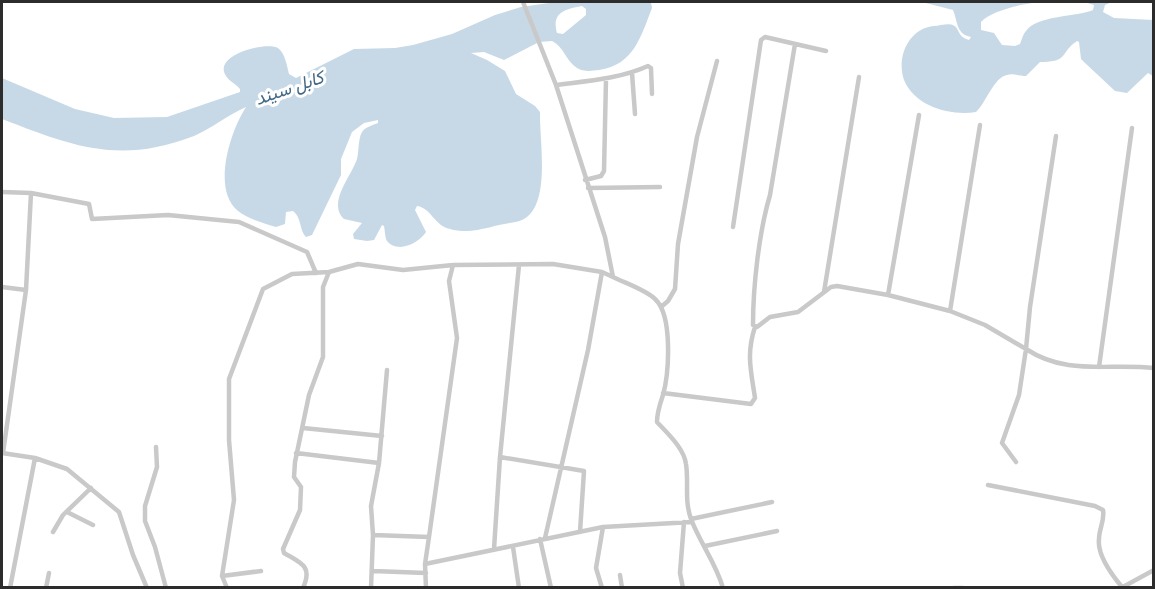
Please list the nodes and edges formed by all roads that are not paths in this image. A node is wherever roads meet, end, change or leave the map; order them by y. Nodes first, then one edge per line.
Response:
1 (524, 2) edge
2 (795, 44) junction
3 (826, 51) dead end
4 (717, 61) dead end
5 (632, 73) junction
6 (859, 77) dead end
7 (606, 79) junction
8 (556, 85) junction
9 (652, 94) dead end
10 (635, 114) dead end
11 (919, 115) dead end
12 (980, 125) dead end
13 (1132, 128) dead end
14 (1056, 136) dead end
15 (585, 180) junction
16 (660, 187) dead end
17 (588, 188) junction
18 (2, 192) edge
19 (31, 194) junction
20 (734, 227) dead end
21 (453, 265) junction
22 (519, 265) junction
23 (328, 272) junction
24 (602, 272) junction
25 (316, 273) junction
26 (614, 276) junction
27 (2, 287) edge
28 (26, 290) junction
29 (824, 292) junction
30 (888, 295) junction
31 (661, 308) junction
32 (950, 311) junction
33 (755, 327) junction
34 (1026, 349) junction
35 (1099, 367) junction
36 (1154, 368) edge
37 (387, 370) dead end
38 (663, 393) junction
39 (2, 412) edge
40 (9, 413) junction
41 (303, 428) junction
42 (382, 436) junction
43 (156, 447) dead end
44 (2, 453) edge
45 (296, 453) junction
46 (500, 457) junction
47 (35, 458) junction
48 (1016, 462) dead end
49 (379, 463) junction
50 (561, 466) junction
51 (988, 485) dead end
52 (91, 488) junction
53 (772, 502) dead end
54 (67, 512) junction
55 (692, 521) junction
56 (684, 522) junction
57 (93, 525) dead end
58 (603, 527) junction
59 (777, 531) dead end
60 (53, 532) dead end
61 (580, 532) junction
62 (373, 535) junction
63 (429, 537) junction
64 (542, 539) junction
65 (705, 546) junction
66 (513, 547) junction
67 (494, 549) junction
68 (425, 564) junction
69 (1154, 570) edge
70 (261, 571) dead end
71 (373, 571) junction
72 (48, 573) dead end
73 (426, 573) junction
74 (620, 575) dead end
75 (222, 576) junction
76 (1122, 587) edge
77 (10, 588) edge
78 (46, 588) edge
79 (147, 588) edge
80 (166, 588) edge
81 (227, 588) edge
82 (303, 588) edge
83 (371, 588) edge
84 (426, 588) edge
85 (519, 588) edge
86 (551, 588) edge
87 (602, 588) edge
88 (622, 588) edge
89 (683, 588) edge
90 (723, 588) edge
91 (954, 588) edge
92 (963, 588) edge

1 - 8 street
2 - 3 street
2 - 20 street
2 - 33 street
4 - 31 street
5 - 7 street
5 - 9 street
5 - 10 street
6 - 29 street
7 - 8 street
7 - 15 street
8 - 15 street
11 - 30 street
12 - 32 street
13 - 35 street
14 - 34 street
15 - 17 street
16 - 17 street
17 - 26 street
18 - 19 street
19 - 25 street
19 - 28 street
21 - 22 street
21 - 23 street
21 - 63 street
22 - 24 street
22 - 46 street
23 - 25 street
23 - 41 street
24 - 26 street
24 - 50 street
25 - 75 street
26 - 31 street
27 - 28 street
28 - 40 street
29 - 30 street
29 - 33 street
30 - 32 street
31 - 38 street
32 - 34 street
33 - 38 street
34 - 35 street
34 - 48 street
35 - 36 street
37 - 42 street
38 - 55 street
39 - 40 street
40 - 44 street
41 - 42 street
41 - 45 street
42 - 49 street
43 - 80 street
44 - 47 street
45 - 49 street
45 - 82 street
46 - 50 street
46 - 67 street
47 - 52 street
47 - 77 street
49 - 62 street
50 - 61 street
50 - 64 street
51 - 76 street
52 - 54 street
52 - 79 street
53 - 55 street
54 - 57 street
54 - 60 street
55 - 56 street
55 - 65 street
56 - 58 street
56 - 89 street
58 - 61 street
58 - 87 street
59 - 65 street
61 - 64 street
62 - 63 street
62 - 71 street
63 - 68 street
64 - 66 street
64 - 86 street
65 - 90 street
66 - 67 street
66 - 85 street
67 - 68 street
68 - 73 street
69 - 76 street
70 - 75 street
71 - 73 street
71 - 83 street
72 - 78 street
73 - 84 street
74 - 88 street
75 - 81 street
91 - 92 street

